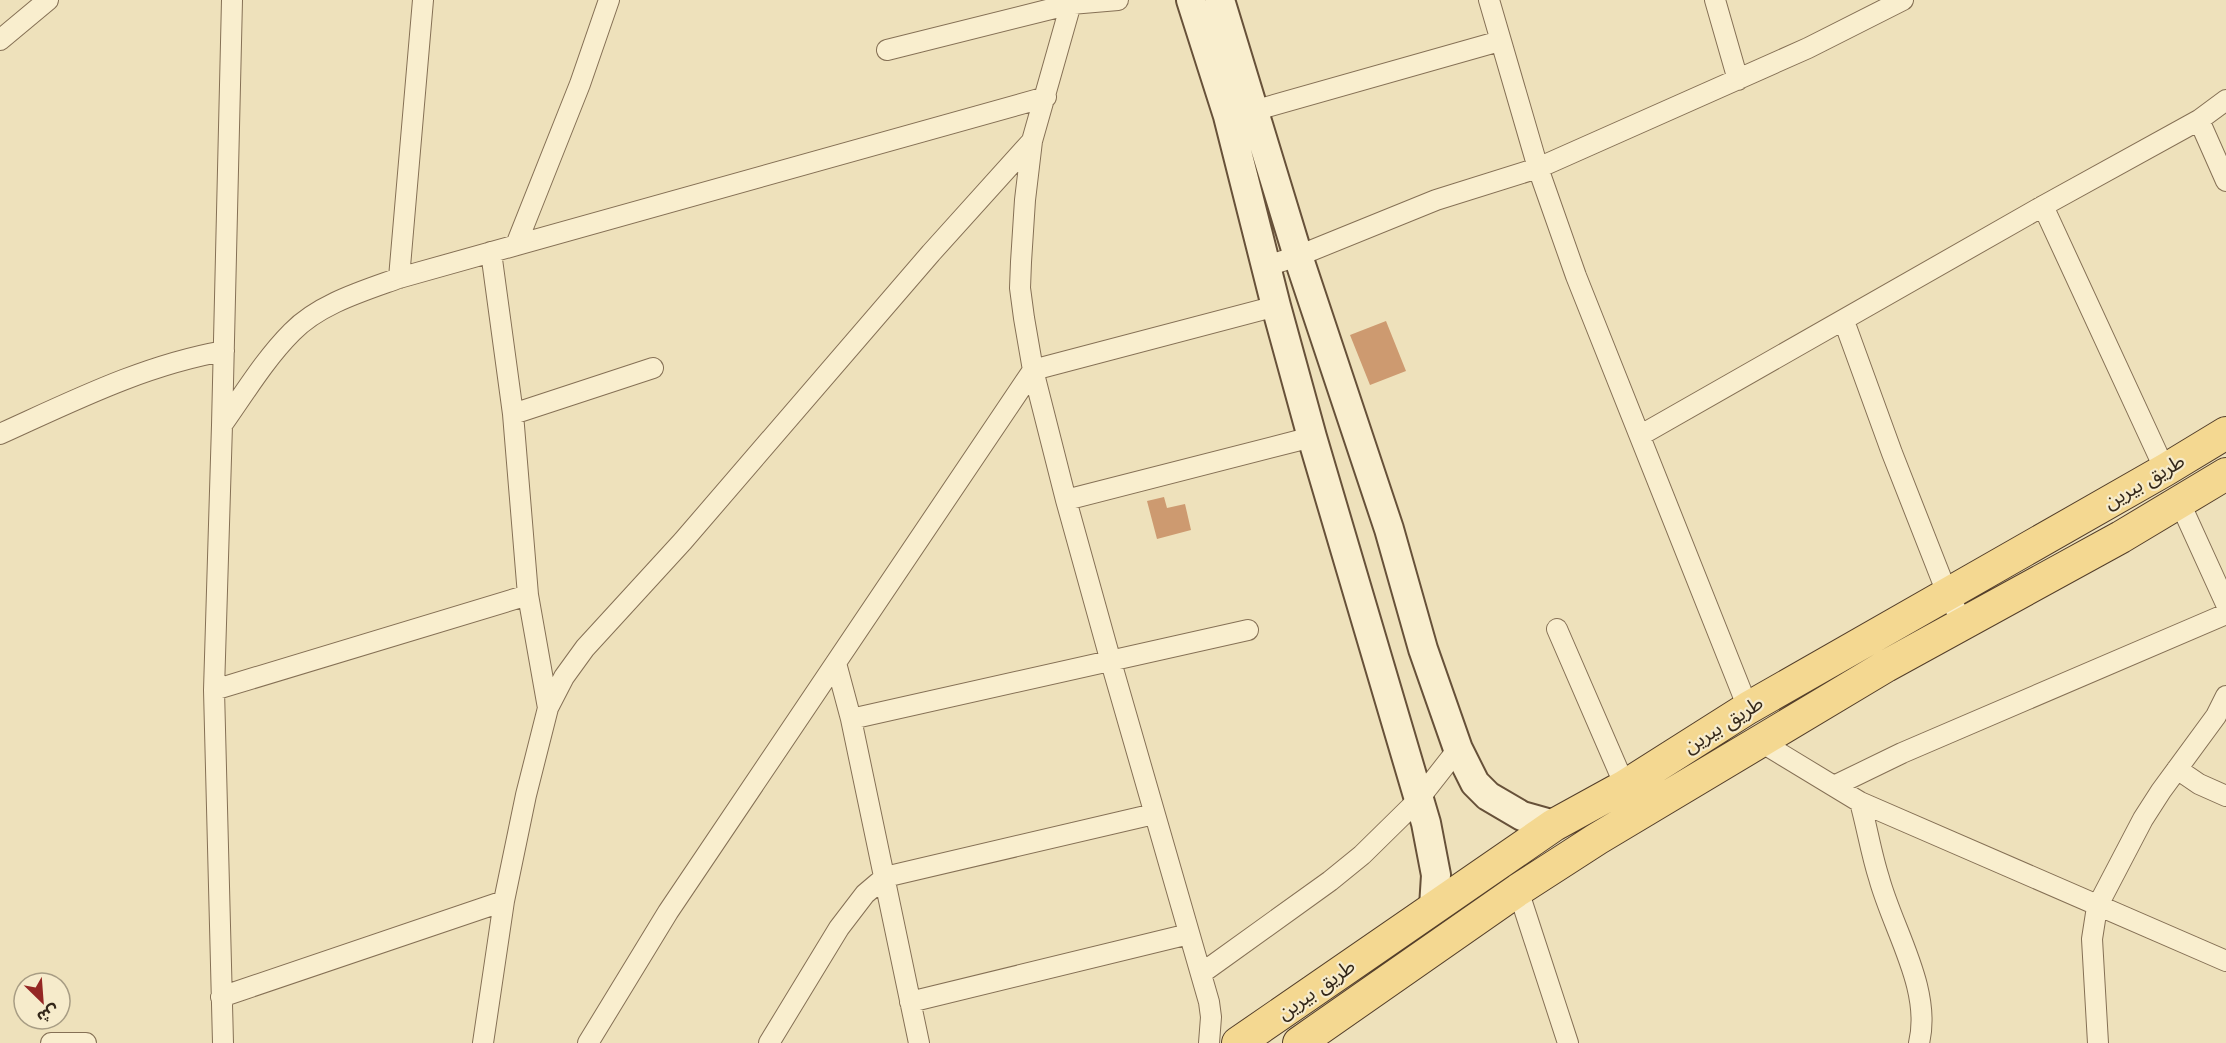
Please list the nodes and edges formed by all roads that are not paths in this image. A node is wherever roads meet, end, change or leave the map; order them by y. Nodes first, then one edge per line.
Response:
1 (48, 0) edge
2 (232, 0) edge
3 (423, 0) edge
4 (609, 0) edge
5 (1119, 0) edge
6 (1191, 0) edge
7 (1220, 0) edge
8 (1489, 0) edge
9 (1716, 0) edge
10 (1902, 0) edge
11 (1071, 2) edge
12 (0, 40) edge
13 (1500, 41) junction
14 (886, 50) dead end
15 (1738, 80) junction
16 (1046, 97) junction
17 (2226, 100) edge
18 (1253, 111) junction
19 (2199, 120) junction
20 (1032, 141) junction
21 (1538, 168) junction
22 (2226, 181) edge
23 (2043, 206) junction
24 (516, 245) junction
25 (491, 252) junction
26 (1298, 256) junction
27 (1267, 266) junction
28 (399, 278) junction
29 (1276, 306) junction
30 (1844, 321) junction
31 (224, 351) junction
32 (653, 368) dead end
33 (1033, 370) junction
34 (513, 414) junction
35 (222, 425) junction
36 (2226, 433) edge
37 (0, 434) edge
38 (1641, 435) junction
39 (1312, 436) junction
40 (2165, 470) junction
41 (2226, 474) edge
42 (1066, 500) junction
43 (2180, 503) junction
44 (1947, 593) junction
45 (528, 595) junction
46 (2226, 604) edge
47 (2226, 614) edge
48 (1963, 623) junction
49 (1248, 630) dead end
50 (1557, 630) dead end
51 (1111, 662) junction
52 (836, 663) junction
53 (214, 690) junction
54 (2226, 696) edge
55 (548, 708) junction
56 (1748, 708) junction
57 (851, 719) junction
58 (1761, 742) junction
59 (1458, 749) junction
60 (2177, 769) junction
61 (1625, 786) junction
62 (1834, 786) junction
63 (2226, 796) edge
64 (1418, 800) junction
65 (1860, 802) junction
66 (1154, 814) junction
67 (1554, 825) junction
68 (885, 877) junction
69 (1518, 890) junction
70 (504, 901) junction
71 (2097, 907) junction
72 (1434, 908) junction
73 (1189, 934) junction
74 (2226, 961) edge
75 (1202, 973) junction
76 (221, 997) junction
77 (910, 1002) junction
78 (51, 1043) edge
79 (86, 1043) edge
80 (223, 1043) edge
81 (483, 1043) edge
82 (588, 1043) edge
83 (769, 1043) edge
84 (919, 1043) edge
85 (1209, 1043) edge
86 (1238, 1043) edge
87 (1299, 1043) edge
88 (1568, 1043) edge
89 (1919, 1043) edge
90 (2098, 1043) edge

1 - 12 street
2 - 31 street
3 - 28 street
4 - 24 street
5 - 11 street
6 - 27 street
7 - 18 street
8 - 13 street
9 - 15 street
10 - 15 street
11 - 14 street
11 - 16 street
13 - 18 street
13 - 21 street
15 - 21 street
16 - 20 street
16 - 24 street
17 - 19 street
18 - 26 street
19 - 22 street
19 - 23 street
20 - 33 street
20 - 55 street
21 - 26 street
21 - 38 street
23 - 30 street
23 - 40 street
24 - 25 street
25 - 28 street
25 - 34 street
26 - 27 street
26 - 59 street
27 - 29 street
28 - 35 street
29 - 33 street
29 - 39 street
30 - 38 street
30 - 44 street
31 - 35 street
31 - 37 street
32 - 34 street
33 - 42 street
33 - 52 street
34 - 45 street
35 - 53 street
36 - 40 main road, طريق بيرين
38 - 56 street
39 - 42 street
39 - 64 street
40 - 44 main road, طريق بيرين
41 - 43 main road, طريق بيرين
42 - 51 street
43 - 46 street
43 - 48 main road, طريق بيرين
44 - 48 street
44 - 56 main road, طريق بيرين
45 - 53 street
45 - 55 street
47 - 62 street
48 - 58 main road, طريق بيرين
49 - 51 street
50 - 61 street
51 - 57 street
51 - 66 street
52 - 57 street
52 - 82 street
53 - 76 street
54 - 60 street
55 - 70 street
56 - 61 main road, طريق بيرين
57 - 68 street
58 - 62 street
58 - 69 main road, طريق بيرين
59 - 64 street
59 - 67 street
60 - 63 street
60 - 71 street
61 - 67 main road, طريق بيرين
62 - 65 street
64 - 72 street
64 - 75 street
65 - 71 street
65 - 89 street
66 - 68 street
66 - 73 street
67 - 72 main road, طريق بيرين
68 - 77 street
68 - 83 street
69 - 87 main road, طريق بيرين
69 - 88 street
70 - 76 street
70 - 81 street
71 - 74 street
71 - 90 street
72 - 86 main road, طريق بيرين
73 - 75 street
73 - 77 street
75 - 85 street
76 - 80 street
77 - 84 street
78 - 79 street

